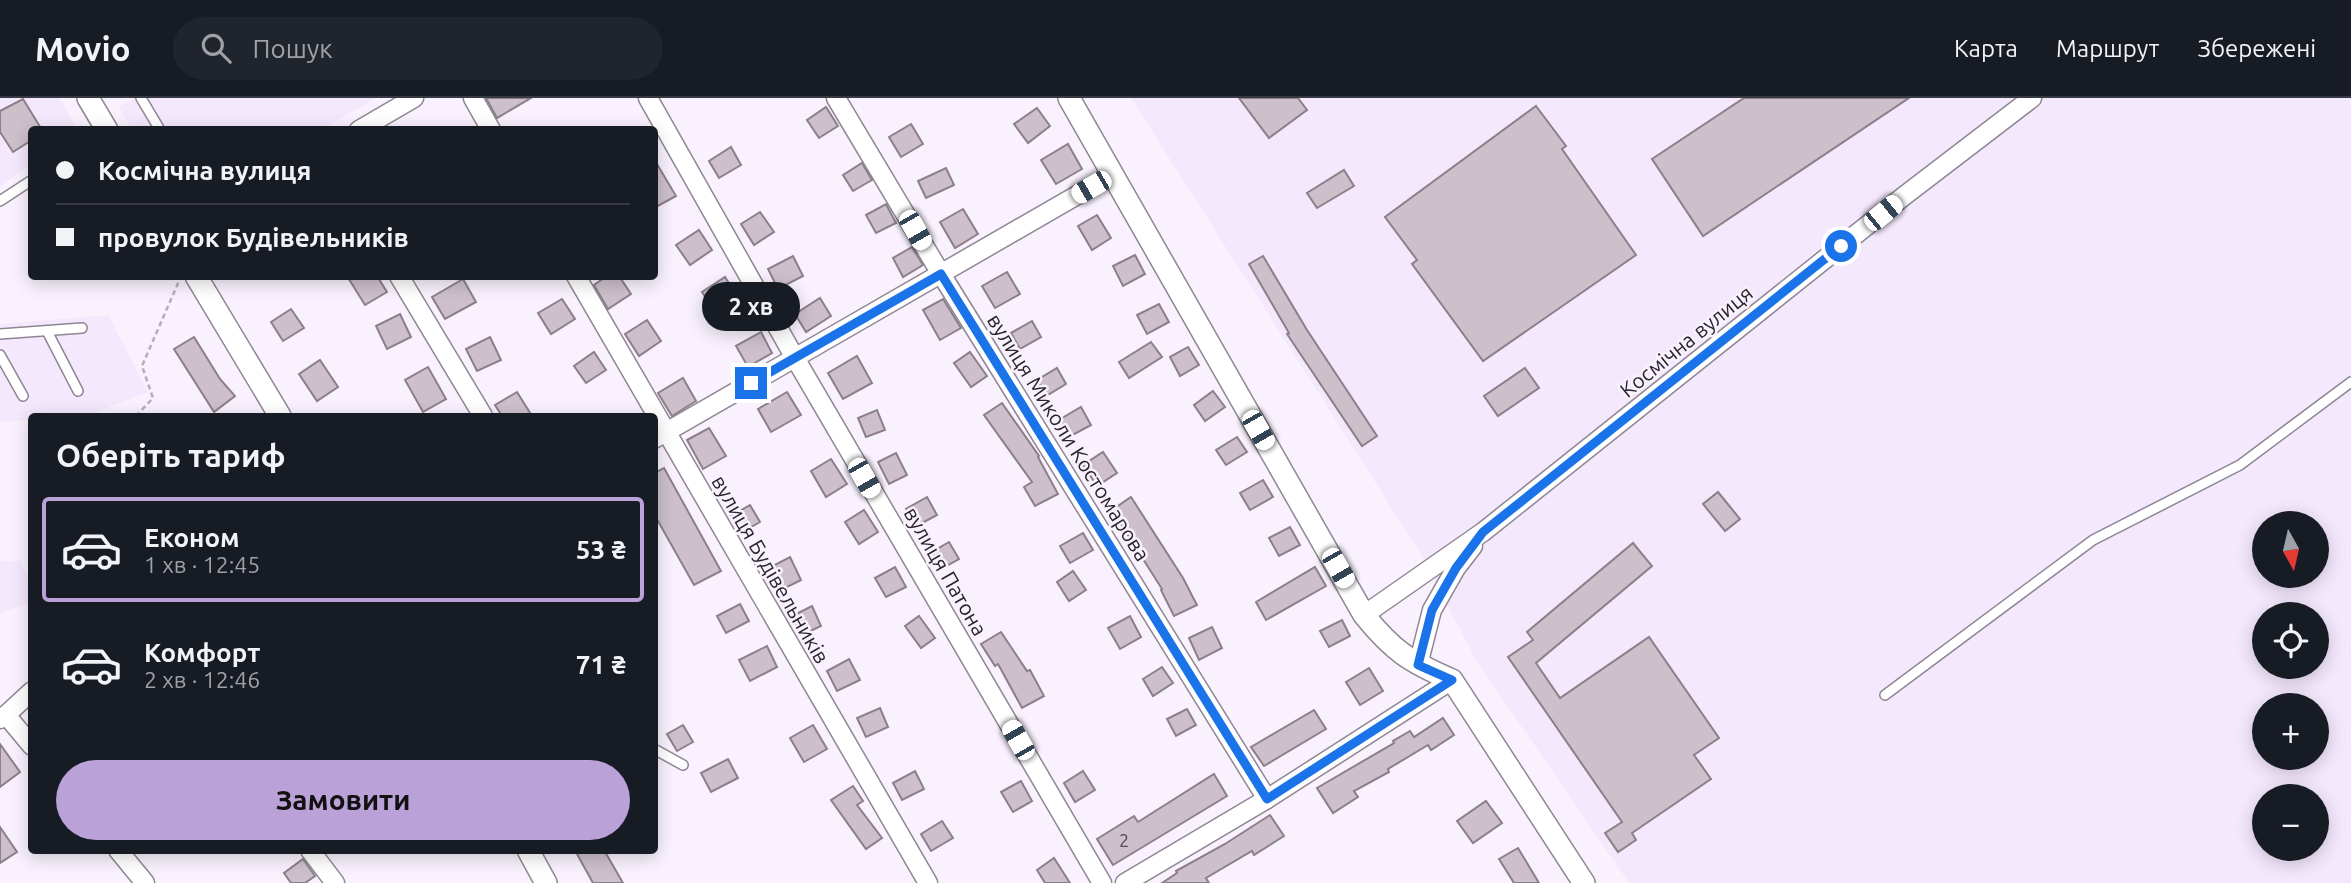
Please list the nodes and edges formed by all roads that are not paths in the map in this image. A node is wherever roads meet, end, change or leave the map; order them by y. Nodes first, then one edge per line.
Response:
1 (88, 98) edge
2 (141, 98) edge
3 (414, 98) edge
4 (473, 98) edge
5 (648, 98) edge
6 (836, 98) edge
7 (1069, 98) edge
8 (2032, 98) edge
9 (104, 126) edge
10 (158, 126) edge
11 (366, 126) edge
12 (489, 126) edge
13 (1112, 175) junction
14 (28, 183) edge
15 (0, 201) edge
16 (941, 274) junction
17 (198, 280) edge
18 (401, 280) edge
19 (578, 280) edge
20 (82, 328) dead end
21 (47, 331) junction
22 (0, 334) edge
23 (0, 355) edge
24 (794, 358) junction
25 (2351, 382) edge
26 (78, 391) dead end
27 (23, 396) dead end
28 (278, 413) edge
29 (481, 413) edge
30 (648, 413) edge
31 (660, 436) edge
32 (1483, 532) junction
33 (1364, 615) junction
34 (1418, 665) junction
35 (1452, 680) junction
36 (28, 695) edge
37 (1885, 695) dead end
38 (3, 717) edge
39 (28, 742) edge
40 (658, 751) edge
41 (683, 765) dead end
42 (1267, 799) junction
43 (121, 854) edge
44 (313, 854) edge
45 (530, 854) edge
46 (145, 883) edge
47 (335, 883) edge
48 (546, 883) edge
49 (928, 883) edge
50 (1102, 883) edge
51 (1125, 883) edge
52 (1584, 883) edge

1 - 9 street
2 - 10 lane
3 - 11 street
4 - 12 street
5 - 24 street, вулиця Патона
6 - 16 street, вулиця Миколи Костомарова
7 - 13 street
8 - 32 street, Космічна вулиця
13 - 16 street
13 - 33 street
14 - 15 lane
16 - 24 street
16 - 42 street, вулиця Миколи Костомарова
17 - 28 street
18 - 29 street
19 - 30 street, вулиця Будівельників
20 - 21 lane
21 - 22 lane
21 - 26 lane
23 - 27 lane
24 - 31 street
24 - 50 street, вулиця Патона
25 - 37 lane
31 - 49 street, вулиця Будівельників
32 - 33 street, Космічна вулиця
32 - 34 street
33 - 34 street
34 - 35 street
35 - 42 street
35 - 52 street
36 - 38 street
38 - 39 street
40 - 41 lane
42 - 51 street
43 - 46 street
44 - 47 street
45 - 48 street

